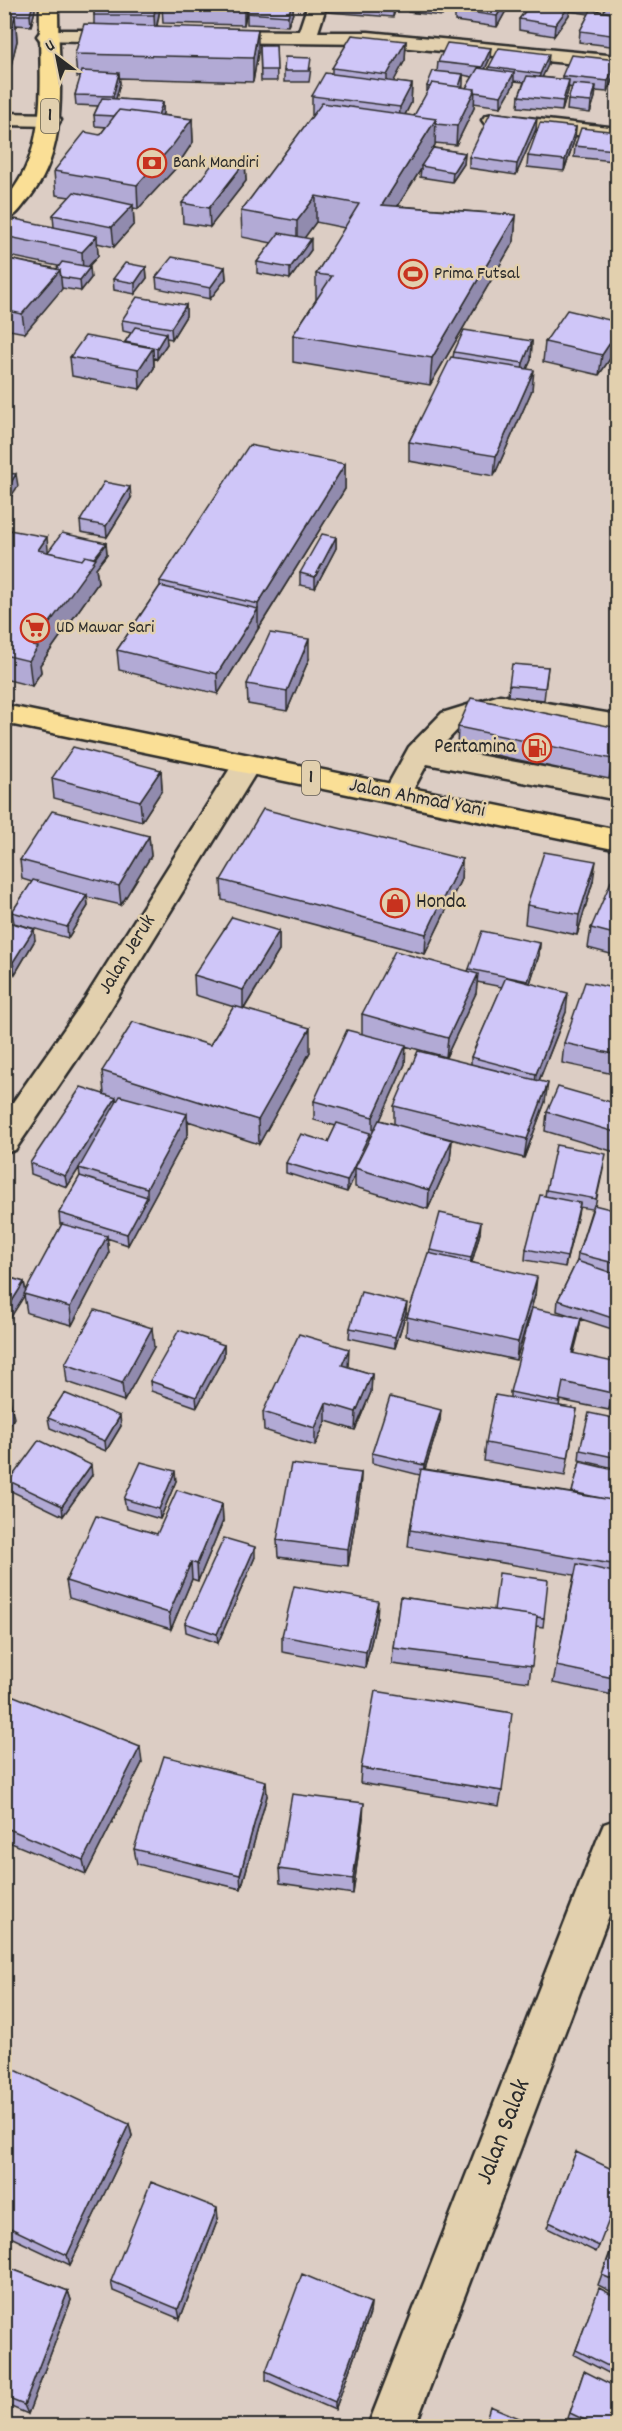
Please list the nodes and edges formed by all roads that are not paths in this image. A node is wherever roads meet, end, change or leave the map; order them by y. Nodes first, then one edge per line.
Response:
1 (50, 4) edge
2 (318, 4) edge
3 (47, 36) junction
4 (142, 36) edge
5 (189, 36) edge
6 (307, 36) junction
7 (618, 62) edge
8 (4, 119) edge
9 (51, 120) junction
10 (492, 120) edge
11 (618, 134) edge
12 (4, 214) edge
13 (4, 714) edge
14 (618, 724) edge
15 (419, 753) junction
16 (246, 766) junction
17 (618, 791) edge
18 (397, 794) junction
19 (618, 840) edge
20 (4, 1141) edge
21 (618, 1838) edge
22 (391, 2427) edge

1 - 3 highway, 1
2 - 6 street
3 - 4 street
3 - 9 highway, 1
5 - 6 street
6 - 7 street
8 - 9 street
9 - 12 highway, 1
10 - 11 street
13 - 16 highway, Jalan Ahmad Yani / 1
14 - 15 street
15 - 17 street
15 - 18 street
16 - 18 highway, Jalan Ahmad Yani / 1
16 - 20 street, Jalan Jeruk
18 - 19 highway, Jalan Ahmad Yani / 1
21 - 22 street, Jalan Salak

